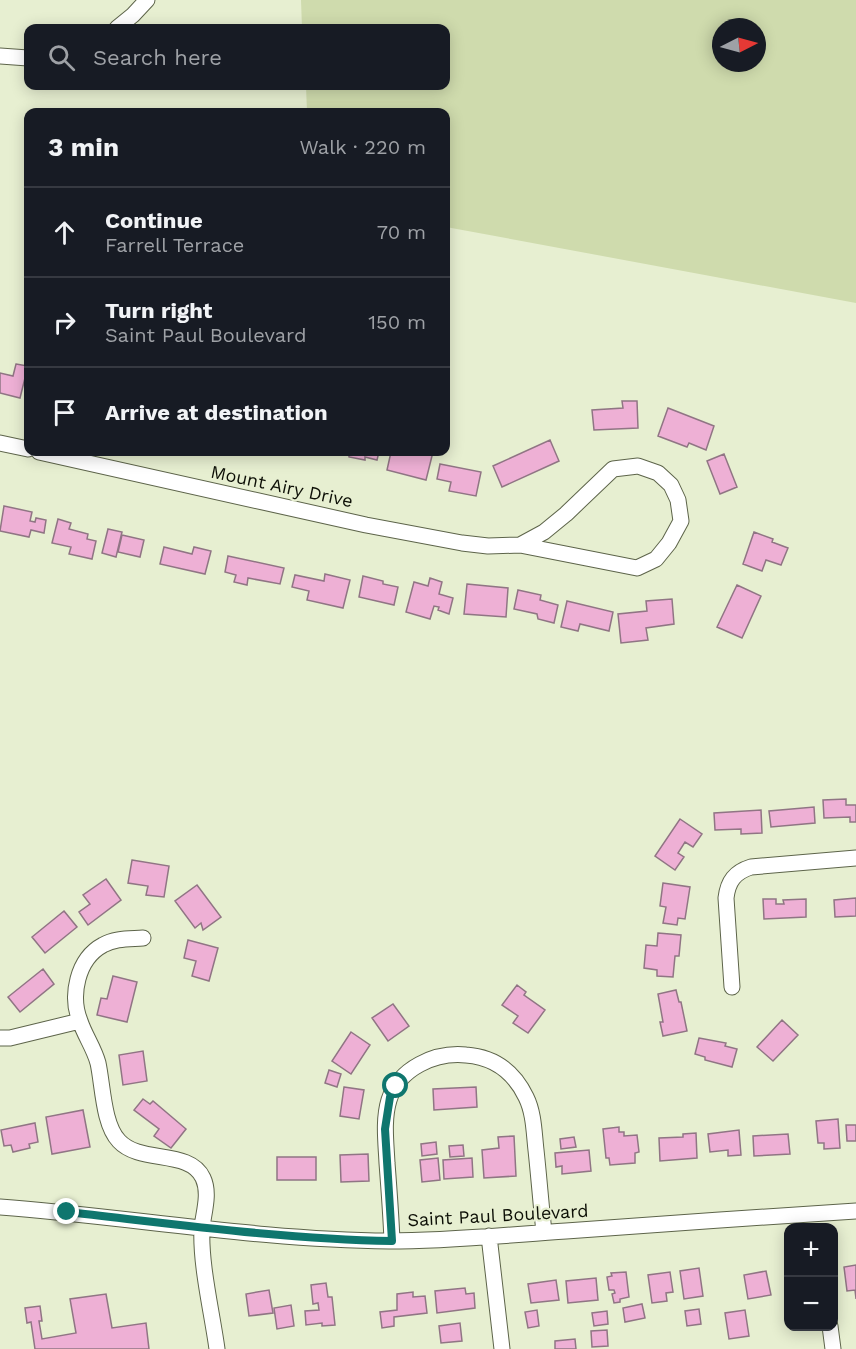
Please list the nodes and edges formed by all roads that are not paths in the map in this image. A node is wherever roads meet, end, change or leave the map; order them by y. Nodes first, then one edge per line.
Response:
1 (147, 0) edge
2 (122, 24) edge
3 (0, 56) edge
4 (24, 58) edge
5 (0, 443) edge
6 (24, 448) edge
7 (57, 456) edge
8 (520, 544) junction
9 (856, 858) edge
10 (143, 938) dead end
11 (732, 987) dead end
12 (80, 1021) junction
13 (0, 1038) edge
14 (0, 1207) edge
15 (856, 1211) edge
16 (813, 1221) edge
17 (202, 1228) junction
18 (544, 1232) junction
19 (489, 1236) junction
20 (392, 1241) junction
21 (831, 1331) edge
22 (217, 1349) edge
23 (502, 1349) edge
24 (833, 1349) edge

1 - 2 street
3 - 4 street
5 - 6 street
7 - 8 street, Mount Airy Drive
8 - 8 street, Mount Airy Drive
9 - 11 street
10 - 12 street
12 - 13 street
12 - 17 street
14 - 17 street, Saint Paul Boulevard
15 - 16 street, Saint Paul Boulevard
16 - 18 street, Saint Paul Boulevard
17 - 20 street, Saint Paul Boulevard
17 - 22 street
18 - 19 street, Saint Paul Boulevard
18 - 20 street
19 - 20 street, Saint Paul Boulevard
19 - 23 street
21 - 24 street

